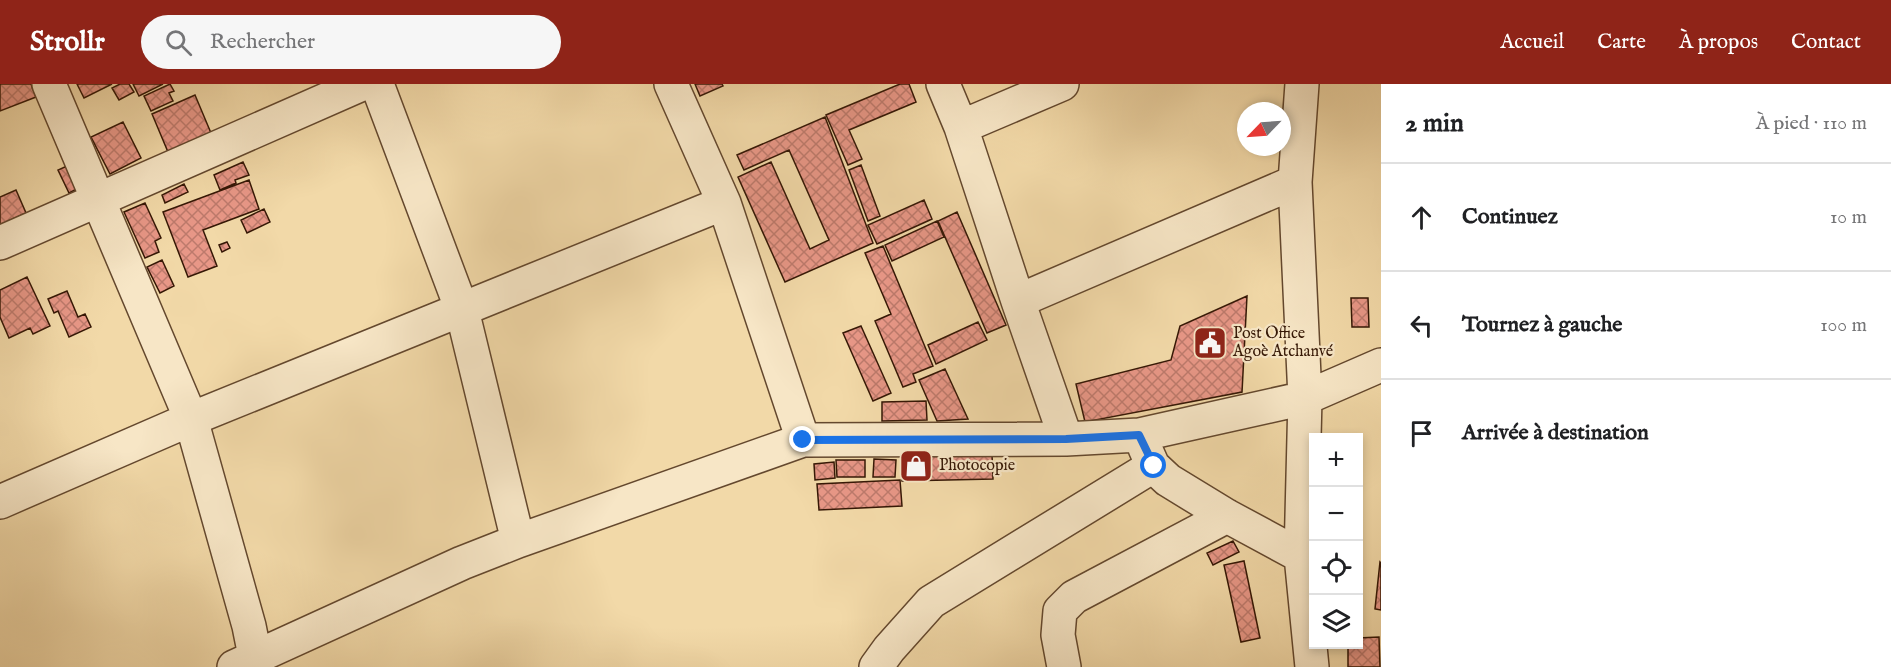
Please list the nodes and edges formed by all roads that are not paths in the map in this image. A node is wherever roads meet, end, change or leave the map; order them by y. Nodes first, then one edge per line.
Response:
1 (49, 84) edge
2 (362, 84) edge
3 (377, 84) edge
4 (671, 84) edge
5 (943, 84) edge
6 (1062, 84) edge
7 (1302, 84) edge
8 (961, 127) junction
9 (1294, 182) junction
10 (99, 201) junction
11 (724, 203) junction
12 (0, 243) edge
13 (1018, 301) junction
14 (462, 310) junction
15 (1381, 365) edge
16 (1305, 398) junction
17 (191, 419) junction
18 (1139, 435) junction
19 (1066, 439) junction
20 (803, 440) junction
21 (1154, 466) junction
22 (0, 502) edge
23 (1227, 516) junction
24 (518, 542) junction
25 (1301, 556) junction
26 (245, 662) edge
27 (876, 667) edge
28 (1064, 667) edge
29 (1312, 667) edge

1 - 10 street
2 - 10 street
3 - 14 street
4 - 11 street
5 - 8 street
6 - 8 street
7 - 9 street
8 - 13 street
9 - 13 street
9 - 16 street
10 - 12 street
10 - 17 street
11 - 14 street
11 - 20 street
13 - 19 street
14 - 17 street
14 - 24 street
15 - 16 street
16 - 18 street
16 - 25 street
17 - 22 street
17 - 26 street
18 - 19 street
18 - 21 street
19 - 20 street
20 - 24 street
21 - 23 street
21 - 27 street
23 - 25 street
23 - 28 street
24 - 26 street
25 - 29 street

